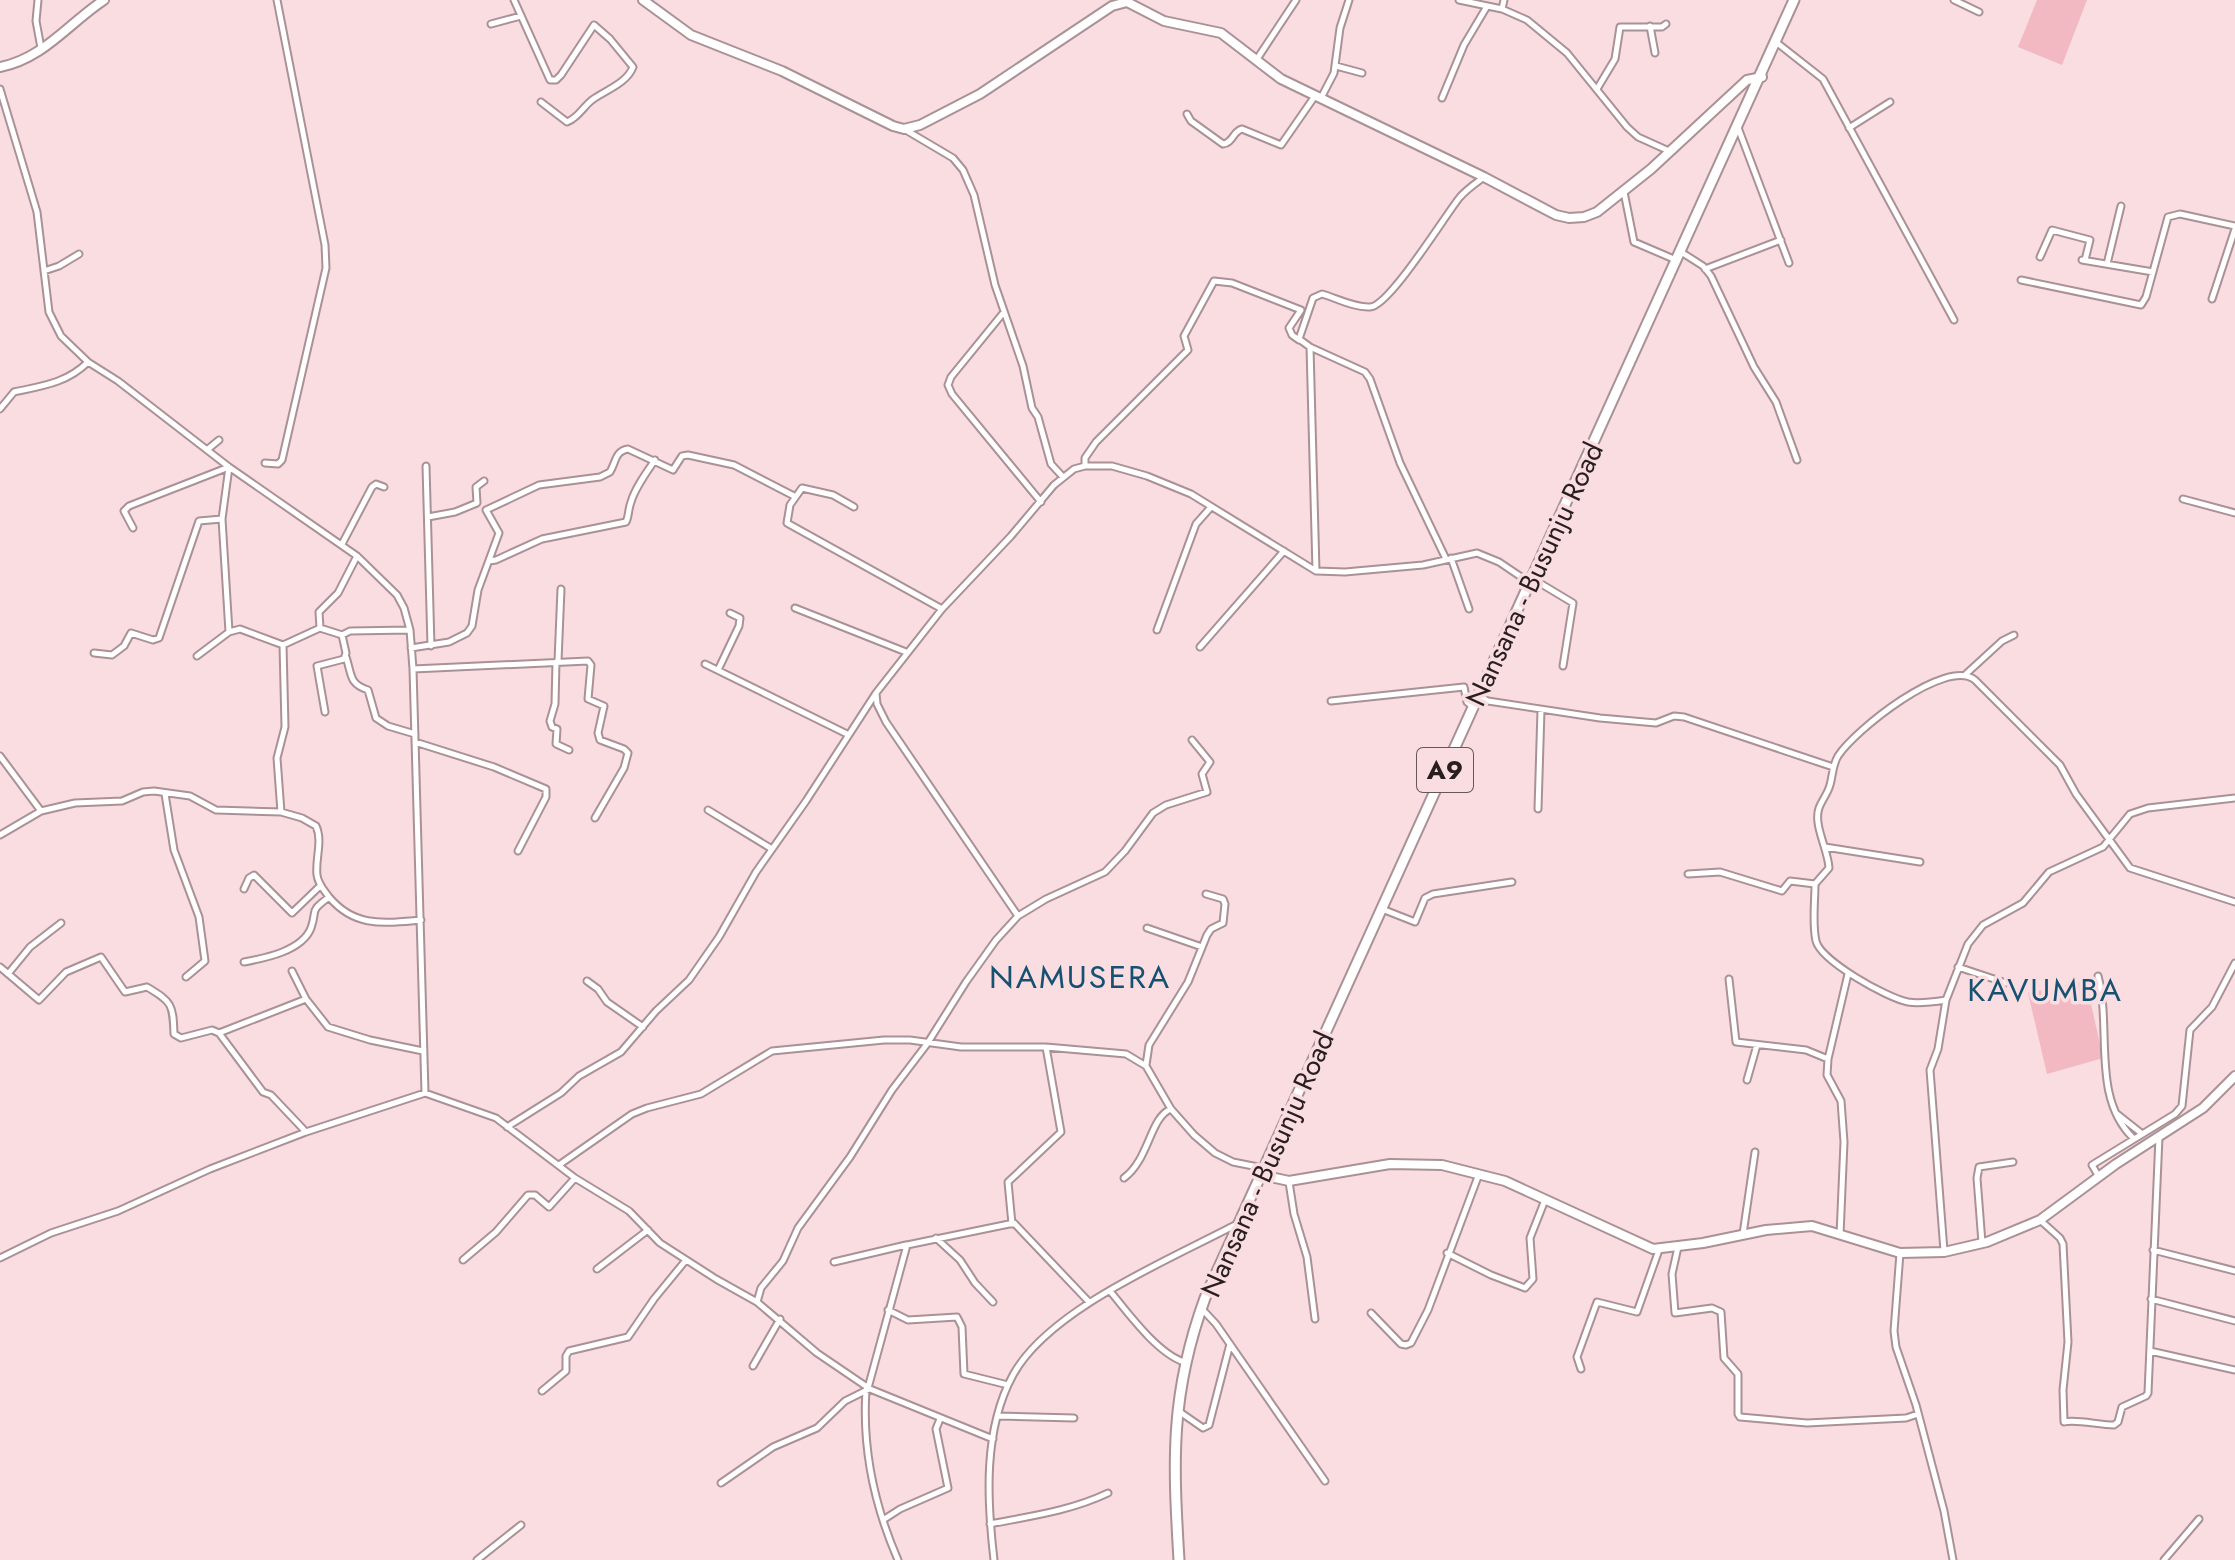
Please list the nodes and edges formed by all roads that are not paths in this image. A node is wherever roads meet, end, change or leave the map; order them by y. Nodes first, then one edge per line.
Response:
1 (38, 0) edge
2 (104, 0) edge
3 (277, 0) edge
4 (514, 0) edge
5 (643, 0) edge
6 (1296, 0) edge
7 (1349, 0) edge
8 (1459, 0) edge
9 (1504, 0) edge
10 (1794, 0) edge
11 (1954, 0) edge
12 (1486, 8) junction
13 (1502, 9) junction
14 (1979, 12) dead end
15 (521, 16) junction
16 (491, 24) dead end
17 (1666, 24) dead end
18 (1650, 26) junction
19 (1776, 42) junction
20 (42, 49) junction
21 (1655, 53) dead end
22 (1257, 59) junction
23 (1336, 66) junction
24 (0, 67) edge
25 (1362, 73) dead end
26 (1762, 77) junction
27 (0, 89) edge
28 (1597, 89) junction
29 (1318, 98) junction
30 (1442, 98) dead end
31 (541, 102) dead end
32 (1890, 102) dead end
33 (1187, 114) dead end
34 (1737, 125) junction
35 (1849, 128) junction
36 (904, 129) junction
37 (1669, 151) junction
38 (1484, 177) junction
39 (1624, 192) junction
40 (2121, 206) dead end
41 (2235, 228) edge
42 (1781, 240) junction
43 (79, 254) dead end
44 (1678, 256) junction
45 (2040, 257) dead end
46 (1789, 263) dead end
47 (2107, 264) junction
48 (1705, 269) junction
49 (44, 271) junction
50 (2153, 272) junction
51 (2021, 280) dead end
52 (2212, 299) dead end
53 (1004, 312) junction
54 (1954, 320) dead end
55 (1300, 340) junction
56 (1310, 347) junction
57 (88, 362) junction
58 (0, 409) edge
59 (219, 440) dead end
60 (208, 449) junction
61 (655, 460) junction
62 (1797, 460) dead end
63 (265, 463) dead end
64 (426, 466) dead end
65 (1085, 466) junction
66 (229, 467) junction
67 (1063, 477) junction
68 (484, 481) dead end
69 (384, 487) dead end
70 (794, 496) junction
71 (2183, 499) dead end
72 (1041, 502) junction
73 (477, 503) junction
74 (854, 507) dead end
75 (1211, 507) junction
76 (486, 510) junction
77 (2235, 513) edge
78 (428, 517) junction
79 (222, 519) junction
80 (133, 528) dead end
81 (342, 544) junction
82 (1284, 551) junction
83 (357, 556) junction
84 (1448, 558) junction
85 (489, 561) junction
86 (1316, 571) junction
87 (1532, 582) junction
88 (561, 589) dead end
89 (795, 608) dead end
90 (942, 609) junction
91 (1469, 609) dead end
92 (730, 613) dead end
93 (320, 628) junction
94 (410, 630) junction
95 (1157, 630) dead end
96 (229, 632) junction
97 (342, 635) junction
98 (2014, 635) dead end
99 (283, 645) junction
100 (431, 646) junction
101 (1200, 647) dead end
102 (411, 648) junction
103 (906, 652) junction
104 (94, 653) dead end
105 (197, 656) dead end
106 (346, 657) junction
107 (557, 662) junction
108 (705, 664) dead end
109 (1563, 666) dead end
110 (413, 669) junction
111 (718, 670) junction
112 (1966, 674) junction
113 (876, 693) junction
114 (1478, 696) junction
115 (1331, 701) dead end
116 (1473, 707) junction
117 (1541, 710) junction
118 (325, 712) dead end
119 (415, 734) junction
120 (847, 734) junction
121 (1192, 740) dead end
122 (415, 742) junction
123 (569, 750) dead end
124 (0, 756) edge
125 (1833, 767) junction
126 (165, 794) junction
127 (2235, 798) edge
128 (1538, 809) dead end
129 (708, 810) dead end
130 (41, 811) junction
131 (281, 812) junction
132 (595, 818) dead end
133 (0, 835) edge
134 (2109, 839) junction
135 (1825, 847) junction
136 (772, 849) junction
137 (518, 851) dead end
138 (1920, 862) dead end
139 (1688, 874) dead end
140 (1512, 882) dead end
141 (1815, 884) junction
142 (320, 886) junction
143 (244, 889) dead end
144 (1206, 894) dead end
145 (329, 897) junction
146 (2235, 902) edge
147 (1381, 909) junction
148 (1018, 916) junction
149 (421, 920) junction
150 (61, 923) dead end
151 (1147, 928) dead end
152 (1202, 947) junction
153 (244, 962) dead end
154 (2235, 963) edge
155 (0, 967) edge
156 (1958, 967) junction
157 (292, 971) dead end
158 (8, 974) junction
159 (1848, 974) junction
160 (2098, 976) dead end
161 (186, 977) dead end
162 (1729, 979) dead end
163 (587, 981) dead end
164 (2006, 983) dead end
165 (306, 999) junction
166 (1946, 1000) junction
167 (643, 1027) junction
168 (219, 1033) junction
169 (927, 1044) junction
170 (1757, 1045) junction
171 (1046, 1047) junction
172 (423, 1051) junction
173 (1828, 1059) junction
174 (1146, 1066) junction
175 (2235, 1076) edge
176 (1747, 1080) dead end
177 (425, 1093) junction
178 (1171, 1109) junction
179 (2114, 1110) junction
180 (507, 1127) junction
181 (306, 1132) junction
182 (2141, 1133) junction
183 (2159, 1137) junction
184 (2133, 1138) junction
185 (1755, 1152) dead end
186 (2013, 1162) dead end
187 (559, 1165) junction
188 (1263, 1171) junction
189 (1479, 1173) junction
190 (2099, 1177) junction
191 (575, 1178) junction
192 (1124, 1178) dead end
193 (1289, 1181) junction
194 (1546, 1199) junction
195 (2040, 1220) junction
196 (1012, 1224) junction
197 (1238, 1224) junction
198 (648, 1230) junction
199 (1743, 1235) junction
200 (1840, 1236) junction
201 (936, 1238) junction
202 (1982, 1244) junction
203 (907, 1245) junction
204 (1678, 1247) junction
205 (1659, 1250) junction
206 (2153, 1250) junction
207 (1944, 1252) junction
208 (1447, 1253) junction
209 (1900, 1253) junction
210 (0, 1258) edge
211 (463, 1260) dead end
212 (686, 1260) junction
213 (834, 1262) dead end
214 (597, 1269) dead end
215 (2235, 1271) edge
216 (1110, 1291) junction
217 (2151, 1299) junction
218 (757, 1302) junction
219 (993, 1302) dead end
220 (1089, 1302) junction
221 (1201, 1309) junction
222 (888, 1310) junction
223 (1371, 1313) dead end
224 (780, 1319) junction
225 (1315, 1319) dead end
226 (2235, 1321) edge
227 (1230, 1344) junction
228 (2150, 1351) junction
229 (1184, 1362) junction
230 (753, 1366) dead end
231 (1581, 1369) dead end
232 (2235, 1370) edge
233 (1008, 1385) junction
234 (868, 1389) junction
235 (542, 1391) dead end
236 (1176, 1410) junction
237 (1918, 1414) junction
238 (999, 1416) junction
239 (1074, 1418) dead end
240 (940, 1419) junction
241 (993, 1439) junction
242 (1325, 1481) dead end
243 (721, 1483) dead end
244 (1108, 1493) dead end
245 (2199, 1519) dead end
246 (883, 1520) junction
247 (990, 1524) junction
248 (521, 1525) dead end
249 (477, 1560) edge
250 (898, 1560) edge
251 (994, 1560) edge
252 (1179, 1560) edge
253 (1953, 1560) edge
254 (2164, 1560) edge

1 - 20 street
2 - 20 street
3 - 63 street
4 - 15 street
5 - 36 street
6 - 22 street
7 - 23 street
8 - 12 street
9 - 13 street
10 - 19 main road, Nansana - Busunju Road / A9
11 - 14 street
12 - 13 street
12 - 30 street
13 - 28 street
15 - 16 street
15 - 31 street
17 - 18 street
18 - 21 street
18 - 28 street
19 - 26 main road, Nansana - Busunju Road / A9
19 - 35 street
20 - 24 street
22 - 29 street
22 - 36 street
23 - 25 street
23 - 29 street
26 - 34 main road, Nansana - Busunju Road / A9
26 - 37 street
27 - 49 street
28 - 37 street
29 - 33 street
29 - 38 street
32 - 35 street
34 - 42 street
34 - 44 main road, Nansana - Busunju Road / A9
35 - 54 street
36 - 53 street
37 - 39 street
38 - 39 street
38 - 55 street
39 - 44 street
40 - 47 street
41 - 50 street
41 - 52 street
42 - 46 street
42 - 48 street
43 - 49 street
44 - 48 street
44 - 87 main road, Nansana - Busunju Road / A9
45 - 47 street
47 - 50 street
48 - 62 street
49 - 57 street
50 - 51 street
53 - 67 street
53 - 72 street
55 - 56 street
55 - 65 street
56 - 84 street
56 - 86 street
57 - 58 street
57 - 60 street
59 - 60 street
60 - 66 street
61 - 70 street
61 - 76 street
61 - 85 street
64 - 78 street
65 - 67 street
65 - 75 street
66 - 79 street
66 - 80 street
66 - 81 street
67 - 72 street
68 - 73 street
69 - 81 street
70 - 74 street
70 - 90 street
71 - 77 street
72 - 90 street
73 - 76 street
73 - 78 street
75 - 82 street
75 - 95 street
76 - 85 street
78 - 100 street
79 - 96 street
79 - 104 street
81 - 83 street
82 - 86 street
82 - 101 street
83 - 93 street
83 - 94 street
84 - 86 street
84 - 87 street
84 - 91 street
85 - 100 street
87 - 109 street
87 - 114 main road, Nansana - Busunju Road / A9
88 - 107 street
89 - 103 street
90 - 103 street
92 - 111 street
93 - 97 street
93 - 99 street
94 - 97 street
94 - 102 street
96 - 99 street
96 - 105 street
97 - 106 street
98 - 112 street
99 - 131 street
100 - 102 street
102 - 110 street
103 - 113 street
106 - 118 street
106 - 119 street
107 - 110 street
107 - 123 street
107 - 132 street
108 - 111 street
110 - 119 street
111 - 120 street
112 - 125 street
112 - 134 street
113 - 120 street
113 - 148 street
114 - 116 main road, Nansana - Busunju Road / A9
114 - 117 street
115 - 116 street
116 - 147 main road, Nansana - Busunju Road / A9
117 - 125 street
117 - 128 street
119 - 122 street
120 - 136 street
121 - 148 street
122 - 137 street
122 - 149 street
124 - 130 street
125 - 135 street
126 - 130 street
126 - 131 street
126 - 161 street
127 - 134 street
129 - 136 street
130 - 133 street
131 - 142 street
134 - 146 street
134 - 156 street
135 - 138 street
135 - 141 street
136 - 167 street
139 - 141 street
140 - 147 street
141 - 159 street
142 - 143 street
142 - 145 street
144 - 152 street
145 - 149 street
145 - 153 street
147 - 188 main road, Nansana - Busunju Road / A9
148 - 169 street
149 - 172 street
150 - 158 street
151 - 152 street
152 - 174 street
154 - 182 street
155 - 158 street
156 - 164 street
156 - 166 street
157 - 165 street
158 - 168 street
159 - 166 street
159 - 173 street
160 - 179 street
162 - 170 street
163 - 167 street
165 - 168 street
165 - 172 street
166 - 207 street
167 - 180 street
168 - 181 street
169 - 171 street
169 - 187 street
169 - 218 street
170 - 173 street
170 - 176 street
171 - 174 street
171 - 196 street
172 - 177 street
173 - 200 street
174 - 178 street
175 - 183 street
177 - 180 street
177 - 181 street
178 - 188 street
178 - 192 street
179 - 182 street
179 - 184 street
180 - 187 street
181 - 210 street
182 - 184 street
183 - 190 street
183 - 206 street
184 - 190 street
185 - 199 street
186 - 202 street
187 - 191 street
188 - 193 street
188 - 197 main road, Nansana - Busunju Road / A9
189 - 193 street
189 - 194 street
189 - 208 street
190 - 195 street
191 - 198 street
191 - 211 street
193 - 225 street
194 - 205 street
194 - 208 street
195 - 202 street
195 - 228 street
196 - 201 street
196 - 220 street
197 - 216 street
197 - 221 main road, Nansana - Busunju Road / A9
198 - 212 street
198 - 214 street
199 - 200 street
199 - 204 street
200 - 209 street
201 - 203 street
201 - 219 street
202 - 207 street
203 - 213 street
203 - 222 street
204 - 205 street
204 - 237 street
205 - 231 street
206 - 215 street
206 - 217 street
207 - 209 street
208 - 223 street
209 - 237 street
212 - 218 street
212 - 235 street
216 - 220 street
216 - 229 street
217 - 226 street
217 - 228 street
218 - 224 street
220 - 233 street
221 - 227 street
221 - 229 main road, Nansana - Busunju Road / A9
222 - 233 street
222 - 234 street
224 - 230 street
224 - 234 street
227 - 236 street
227 - 242 street
228 - 232 street
229 - 236 main road, Nansana - Busunju Road / A9
233 - 238 street
234 - 240 street
234 - 243 street
234 - 246 street
236 - 252 main road, Nansana - Busunju Road / A9
237 - 253 street
238 - 239 street
238 - 241 street
240 - 241 street
240 - 246 street
241 - 247 street
244 - 247 street
245 - 254 street
246 - 250 street
247 - 251 street
248 - 249 street

